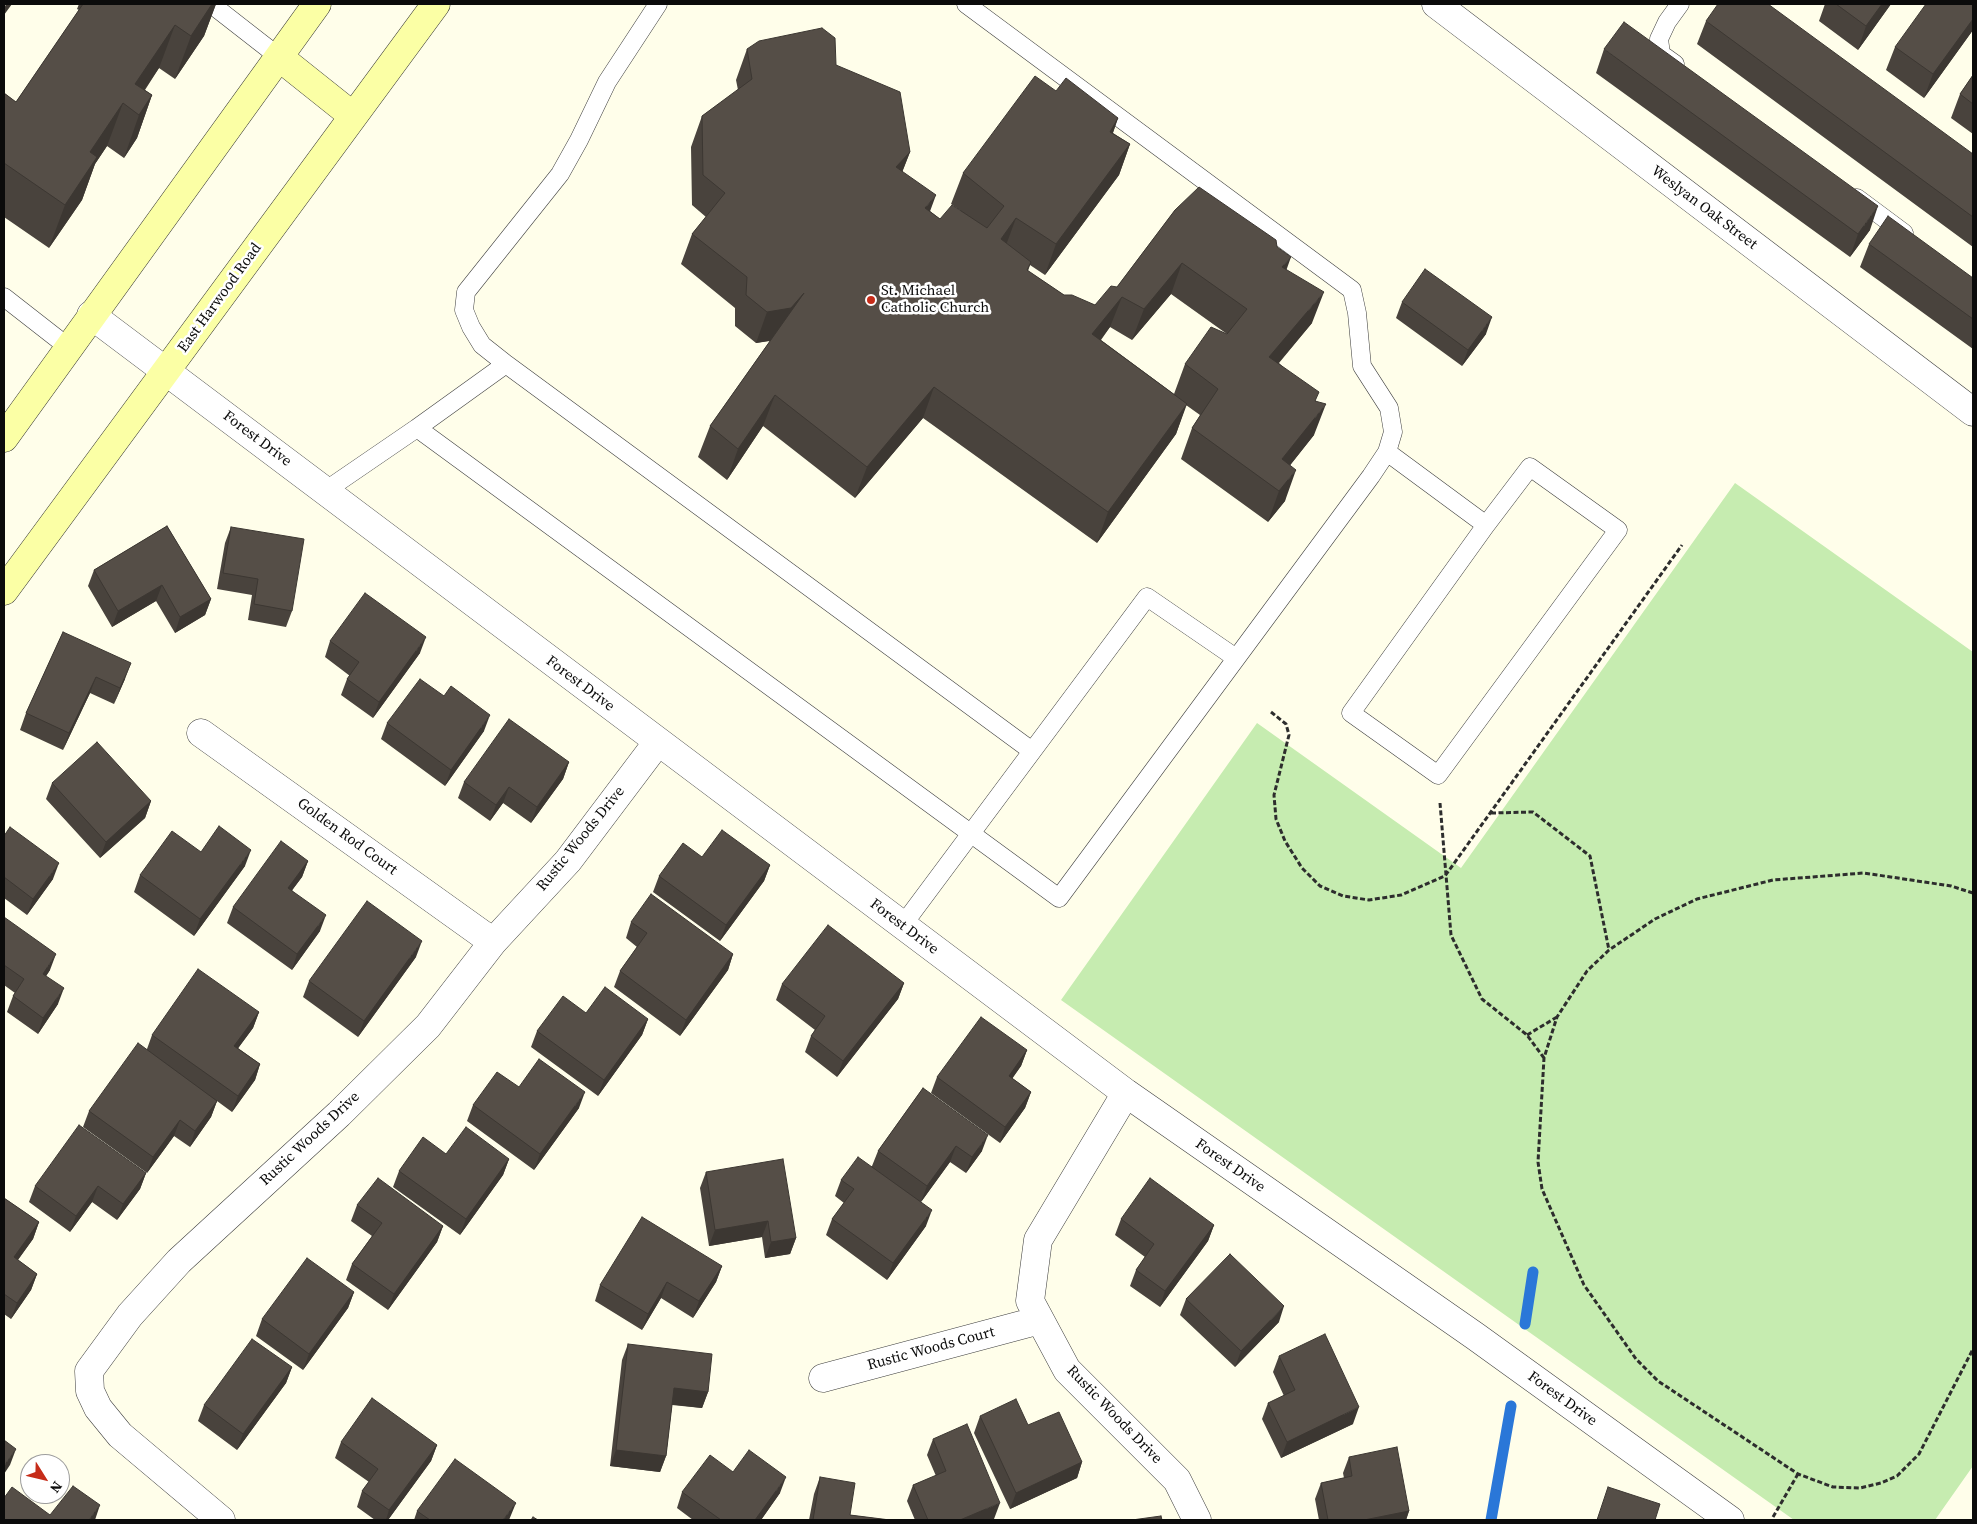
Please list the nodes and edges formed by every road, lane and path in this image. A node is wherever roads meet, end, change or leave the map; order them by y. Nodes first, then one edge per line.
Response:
1 (211, 4) edge
2 (317, 4) edge
3 (436, 4) edge
4 (658, 4) edge
5 (966, 4) edge
6 (1436, 4) edge
7 (1680, 4) edge
8 (279, 57) junction
9 (1685, 72) edge
10 (354, 116) junction
11 (1845, 189) edge
12 (1917, 242) edge
13 (4, 297) edge
14 (91, 315) junction
15 (68, 347) junction
16 (506, 364) junction
17 (166, 371) junction
18 (1973, 412) edge
19 (417, 428) junction
20 (5, 432) edge
21 (1387, 452) junction
22 (325, 491) junction
23 (1486, 525) junction
24 (1682, 545) dead end
25 (4, 591) edge
26 (1236, 658) junction
27 (1271, 712) dead end
28 (201, 733) dead end
29 (657, 743) junction
30 (1032, 751) junction
31 (1438, 775) junction
32 (1490, 814) junction
33 (971, 833) junction
34 (1446, 876) junction
35 (1973, 893) edge
36 (902, 926) junction
37 (494, 942) junction
38 (1609, 950) junction
39 (1557, 1017) junction
40 (1527, 1035) junction
41 (1544, 1058) junction
42 (1126, 1094) junction
43 (1040, 1320) junction
44 (1973, 1349) edge
45 (823, 1378) dead end
46 (1798, 1474) junction
47 (1773, 1517) dead end
48 (221, 1520) edge
49 (1197, 1520) edge
50 (1730, 1520) edge

1 - 8 lane
2 - 8 main road
3 - 10 main road, East Harwood Road
4 - 16 lane
5 - 21 lane
6 - 18 street, Weslyan Oak Street
7 - 9 lane
8 - 10 main road
8 - 14 main road
10 - 17 main road, East Harwood Road
11 - 12 lane
13 - 15 lane
14 - 15 main road
14 - 17 street, Forest Drive
15 - 20 main road
16 - 19 lane
16 - 30 lane
17 - 22 street, Forest Drive
17 - 25 main road, East Harwood Road
19 - 22 lane
19 - 33 lane
21 - 23 lane
21 - 26 lane
22 - 29 street, Forest Drive
23 - 31 lane
23 - 31 lane
24 - 32 path
26 - 30 lane
26 - 33 lane
27 - 34 path
28 - 37 street, Golden Rod Court
29 - 36 street, Forest Drive
29 - 37 street, Rustic Woods Drive
30 - 33 lane
31 - 34 path
32 - 34 path
32 - 38 path
33 - 36 lane
34 - 40 path
35 - 38 path
36 - 42 street, Forest Drive
37 - 48 street, Rustic Woods Drive
38 - 39 path
39 - 40 path
39 - 41 path
40 - 41 path
41 - 46 path
42 - 43 street, Rustic Woods Drive
42 - 50 street, Forest Drive
43 - 45 street, Rustic Woods Court
43 - 49 street, Rustic Woods Drive
44 - 46 path
46 - 47 path

